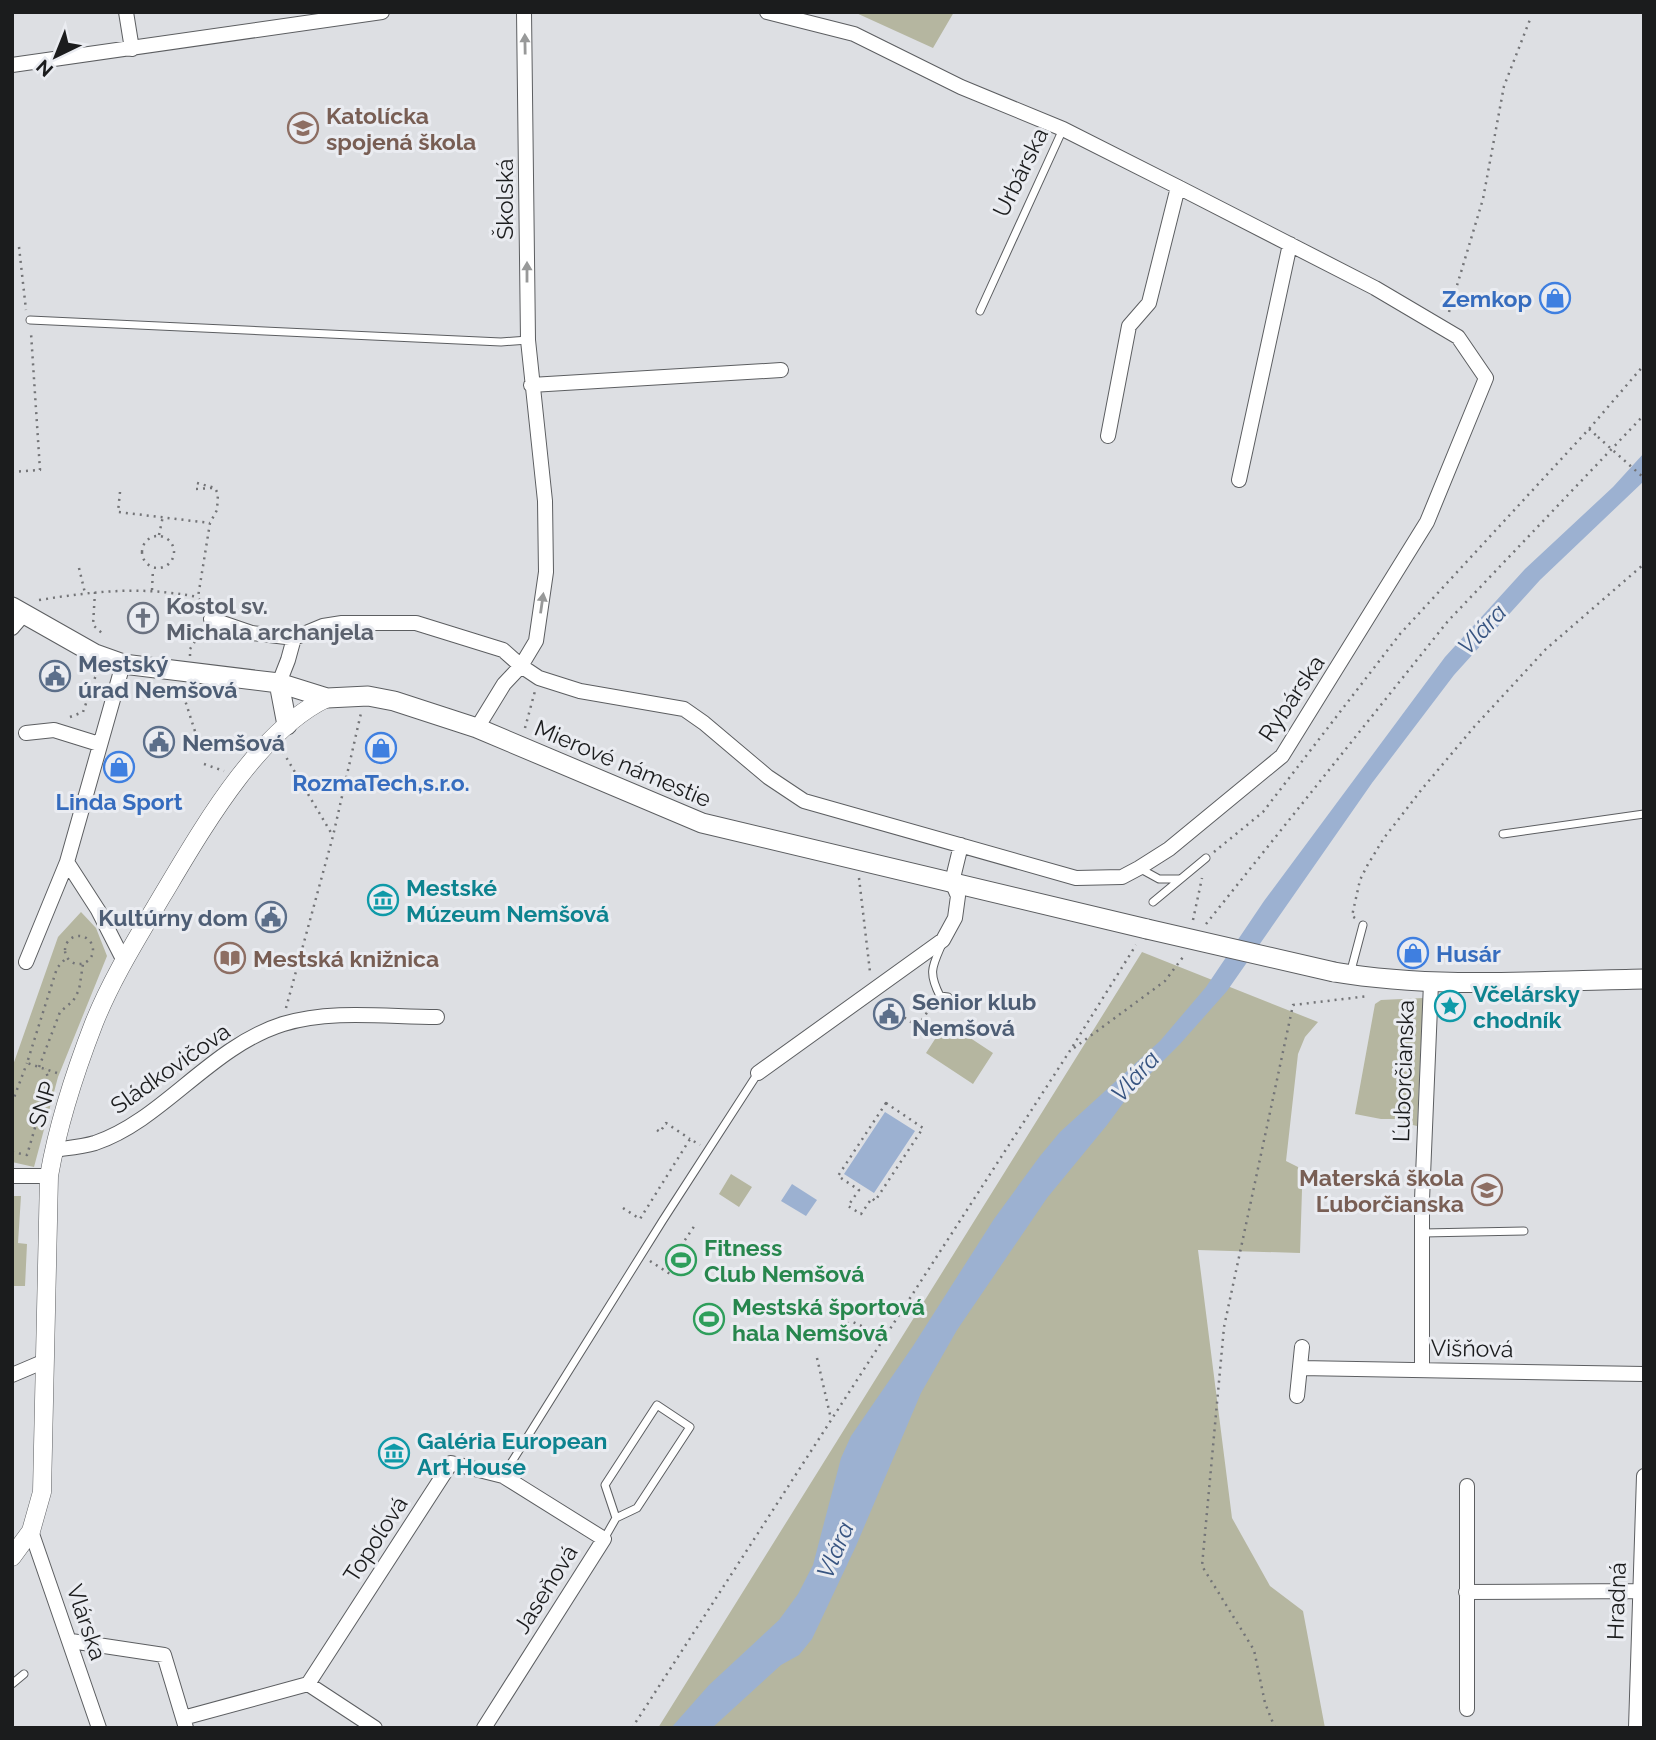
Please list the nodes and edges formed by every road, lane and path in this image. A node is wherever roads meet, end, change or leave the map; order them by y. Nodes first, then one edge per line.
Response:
1 (126, 12) edge
2 (382, 12) edge
3 (524, 12) edge
4 (767, 12) edge
5 (1531, 17) dead end
6 (132, 49) junction
7 (12, 65) edge
8 (1063, 129) junction
9 (1178, 187) junction
10 (1290, 244) junction
11 (19, 247) dead end
12 (980, 311) dead end
13 (30, 320) junction
14 (1445, 329) junction
15 (528, 340) junction
16 (1644, 365) edge
17 (781, 370) dead end
18 (1486, 378) joint
19 (531, 385) junction
20 (1644, 415) edge
21 (1589, 429) junction
22 (1108, 436) dead end
23 (12, 472) edge
24 (1644, 478) edge
25 (1239, 480) dead end
26 (197, 483) dead end
27 (215, 488) junction
28 (196, 489) dead end
29 (120, 492) dead end
30 (163, 516) junction
31 (210, 523) junction
32 (159, 535) junction
33 (1644, 565) edge
34 (80, 567) dead end
35 (153, 568) junction
36 (152, 590) junction
37 (95, 592) junction
38 (85, 593) junction
39 (16, 616) edge
40 (211, 619) joint
41 (104, 635) dead end
42 (299, 636) junction
43 (190, 649) dead end
44 (122, 664) junction
45 (521, 666) junction
46 (98, 669) dead end
47 (539, 678) junction
48 (279, 683) junction
49 (189, 684) dead end
50 (327, 698) junction
51 (361, 713) dead end
52 (287, 725) junction
53 (477, 728) junction
54 (54, 730) junction
55 (26, 733) dead end
56 (523, 735) dead end
57 (99, 744) junction
58 (281, 748) dead end
59 (201, 750) dead end
60 (204, 764) dead end
61 (225, 771) dead end
62 (1644, 814) edge
63 (1503, 834) dead end
64 (333, 836) junction
65 (961, 845) junction
66 (1206, 858) junction
67 (67, 862) junction
68 (1139, 868) junction
69 (858, 871) dead end
70 (1180, 879) junction
71 (952, 882) junction
72 (1153, 902) dead end
73 (1363, 925) joint
74 (1191, 928) dead end
75 (1202, 929) dead end
76 (1143, 934) junction
77 (943, 940) junction
78 (1186, 949) dead end
79 (67, 957) junction
80 (124, 961) junction
81 (26, 962) dead end
82 (83, 964) junction
83 (1342, 973) junction
84 (1644, 979) edge
85 (1431, 983) junction
86 (1373, 992) dead end
87 (871, 993) junction
88 (939, 994) junction
89 (948, 998) dead end
90 (437, 1017) dead end
91 (281, 1024) junction
92 (1072, 1049) junction
93 (27, 1063) junction
94 (39, 1068) junction
95 (45, 1069) junction
96 (758, 1073) joint
97 (75, 1079) junction
98 (12, 1103) edge
99 (657, 1130) dead end
100 (690, 1139) junction
101 (53, 1150) junction
102 (708, 1151) junction
103 (12, 1152) edge
104 (12, 1176) edge
105 (49, 1176) junction
106 (875, 1201) joint
107 (623, 1208) dead end
108 (695, 1225) dead end
109 (1524, 1231) dead end
110 (1423, 1233) junction
111 (681, 1246) dead end
112 (642, 1255) junction
113 (670, 1274) dead end
114 (840, 1325) dead end
115 (885, 1337) junction
116 (1302, 1347) dead end
117 (817, 1358) dead end
118 (45, 1361) junction
119 (1300, 1368) junction
120 (1422, 1370) junction
121 (1644, 1374) edge
122 (12, 1376) edge
123 (1297, 1396) dead end
124 (831, 1419) junction
125 (503, 1476) junction
126 (1644, 1476) edge
127 (1467, 1486) dead end
128 (616, 1518) junction
129 (31, 1531) junction
130 (604, 1539) junction
131 (12, 1557) edge
132 (1639, 1591) junction
133 (1466, 1592) junction
134 (71, 1641) junction
135 (24, 1674) dead end
136 (12, 1684) edge
137 (308, 1684) junction
138 (1467, 1709) dead end
139 (184, 1723) edge
140 (99, 1728) edge
141 (375, 1728) edge
142 (484, 1728) edge
143 (632, 1728) edge
144 (1275, 1728) edge
145 (1636, 1728) edge

1 - 6 street
2 - 6 street
15 -> 3 street, Školská
4 - 8 street
5 - 14 path
6 - 7 street
8 - 9 street, Urbárska
8 - 12 lane, Urbárska
9 - 10 street, Urbárska
9 - 22 street
10 - 14 street, Urbárska
10 - 25 street
11 - 13 path
13 - 15 lane
13 - 23 path
14 - 18 street, Urbárska
15 - 19 street, Školská
16 - 21 path
17 - 19 street
18 - 68 street, Rybárska
45 -> 19 street, Školská
20 - 75 path
21 - 24 path, bridge
21 - 66 path
26 - 27 path
27 - 28 path
27 - 31 path
29 - 30 path
30 - 31 path
30 - 32 path
31 - 36 path
32 - 35 path
32 - 35 path
33 - 73 path
34 - 38 path
35 - 36 path
36 - 37 path
37 - 38 path
37 - 41 path
38 - 39 path
39 - 44 main road, Mierové námestie
40 - 42 street, Mierové námestie
40 - 43 path
42 - 45 street, Mierové námestie
42 - 48 street
44 - 48 main road, Mierové námestie
44 - 57 street
45 - 47 street, Mierové námestie
45 - 53 street, Školská
46 - 54 path
47 - 56 path
47 - 65 street, Mierové námestie
48 - 50 main road, Mierové námestie
48 - 52 main road
49 - 59 path
50 - 52 street, SNP
50 - 53 main road, Mierové námestie
51 - 64 path
52 - 80 street, SNP
53 - 71 main road, Mierové námestie
54 - 55 street
54 - 57 street
57 - 67 street
58 - 64 path
60 - 61 path
62 - 63 lane
64 - 91 path
65 - 68 street, Rybárska
65 - 71 street
66 - 70 lane
66 - 74 path
67 - 80 street
67 - 81 street
68 - 70 lane
69 - 87 path
70 - 72 lane
71 - 76 main road, Mierové námestie
71 - 77 street
73 - 83 lane
76 - 83 main road, Ľuborčianska, bridge
76 - 92 path
77 - 87 street
77 - 88 lane
78 - 92 path
79 - 82 path
79 - 82 path
79 - 93 path
80 - 97 street, SNP
82 - 94 path
83 - 85 main road, Ľuborčianska
84 - 85 main road, Ľuborčianska
85 - 110 street, Ľuborčianska
86 - 144 path
87 - 88 path
87 - 96 street
88 - 89 lane
90 - 91 street, Sládkovičova
91 - 101 street, Sládkovičova
92 - 115 path
93 - 94 path
93 - 98 path
94 - 95 path
95 - 97 path
95 - 103 path
96 - 102 lane
97 - 101 street, SNP
99 - 100 path
100 - 102 path
100 - 107 path
101 - 105 street, SNP
102 - 112 lane
104 - 105 street
105 - 118 street, SNP
106 - 106 path
108 - 111 path
109 - 110 lane
110 - 120 street, Ľuborčianska
112 - 113 path
112 - 125 lane
114 - 115 path
115 - 124 path
116 - 119 street
117 - 124 path
118 - 122 street
118 - 129 street, SNP
119 - 120 street, Višňová
119 - 123 street
120 - 121 street, Višňová
124 - 143 path
125 - 130 street, Jaseňová
125 - 137 street, Topoľová
126 - 132 street, Hradná
127 - 133 street
128 - 128 lane
128 - 130 lane
129 - 131 street, SNP
129 - 134 street, Vlárska
130 - 142 street, Jaseňová
132 - 133 street
132 - 145 street, Hradná
133 - 138 street
134 - 139 street
134 - 140 street, Vlárska
135 - 136 lane
137 - 139 street
137 - 141 street

